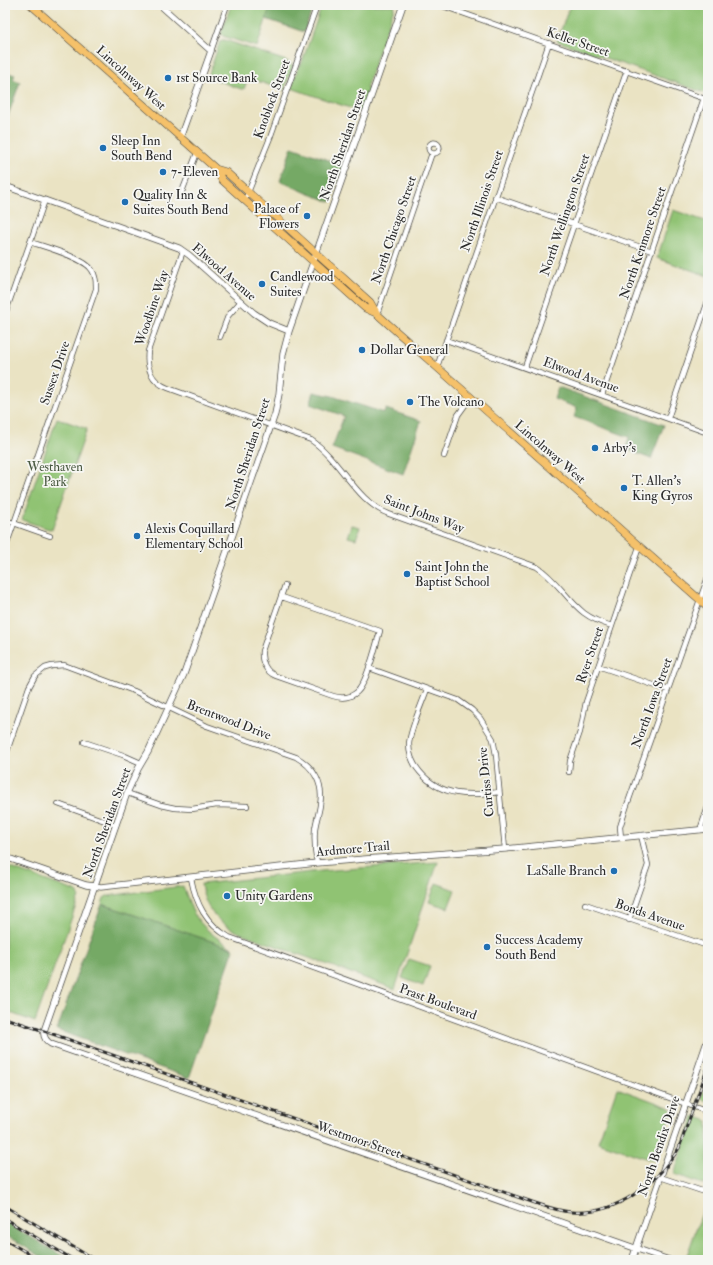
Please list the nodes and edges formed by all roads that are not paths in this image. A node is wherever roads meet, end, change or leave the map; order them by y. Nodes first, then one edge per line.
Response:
1 (30, 5) edge
2 (160, 5) edge
3 (227, 5) edge
4 (317, 5) edge
5 (403, 5) edge
6 (440, 5) edge
7 (549, 43) junction
8 (211, 51) junction
9 (626, 70) junction
10 (706, 99) edge
11 (180, 138) junction
12 (432, 153) dead end
13 (197, 154) junction
14 (216, 170) junction
15 (6, 188) edge
16 (247, 192) junction
17 (180, 197) dead end
18 (495, 197) junction
19 (45, 200) junction
20 (245, 200) junction
21 (574, 224) junction
22 (30, 242) junction
23 (183, 251) junction
24 (652, 251) junction
25 (317, 254) junction
26 (314, 262) junction
27 (241, 301) junction
28 (708, 301) edge
29 (5, 314) edge
30 (377, 314) junction
31 (289, 331) junction
32 (220, 337) dead end
33 (446, 340) junction
34 (437, 367) junction
35 (524, 367) junction
36 (168, 388) joint
37 (602, 395) junction
38 (471, 398) junction
39 (668, 418) junction
40 (271, 425) junction
41 (708, 432) edge
42 (444, 456) dead end
43 (5, 520) edge
44 (14, 523) junction
45 (50, 536) dead end
46 (639, 547) junction
47 (5, 549) edge
48 (708, 577) edge
49 (285, 585) dead end
50 (282, 597) junction
51 (700, 600) junction
52 (708, 607) edge
53 (612, 626) junction
54 (598, 666) junction
55 (369, 668) junction
56 (427, 689) junction
57 (668, 690) junction
58 (170, 707) junction
59 (84, 742) dead end
60 (5, 757) edge
61 (141, 764) junction
62 (569, 772) dead end
63 (499, 792) junction
64 (128, 793) junction
65 (58, 804) dead end
66 (247, 806) dead end
67 (708, 807) edge
68 (116, 825) junction
69 (708, 829) edge
70 (700, 830) junction
71 (641, 836) junction
72 (621, 838) junction
73 (505, 849) junction
74 (5, 857) edge
75 (318, 863) junction
76 (191, 878) junction
77 (95, 887) junction
78 (585, 904) dead end
79 (629, 920) junction
80 (708, 946) edge
81 (45, 1038) joint
82 (708, 1039) edge
83 (685, 1104) junction
84 (708, 1112) edge
85 (660, 1177) junction
86 (708, 1193) edge
87 (636, 1249) junction
88 (632, 1260) edge
89 (669, 1260) edge

1 - 11 main road, Lincolnway West
2 - 8 street
3 - 8 street
4 - 16 street, Knoblock Street
5 - 25 street, North Sheridan Street
6 - 7 street, Keller Street
7 - 9 street, Keller Street
7 - 18 street, North Illinois Street
8 - 11 street
9 - 10 street, Keller Street
9 - 21 street, North Wellington Street
10 - 24 street, North Kenmore Street
11 - 13 main road, Lincolnway West
12 - 30 street, North Chicago Street
13 - 14 main road, Lincolnway West
13 - 17 street
14 - 16 main road, Lincolnway West
14 - 20 main road, Lincolnway West
15 - 19 street, Elwood Avenue
16 - 20 street, Knoblock Street
16 - 25 main road, Lincolnway West
18 - 21 street
18 - 33 street, North Illinois Street
19 - 22 street
19 - 23 street, Elwood Avenue
20 - 26 main road, Lincolnway West
21 - 24 street
21 - 35 street, North Wellington Street
22 - 29 street
22 - 44 street, Sussex Drive
23 - 27 street, Elwood Avenue
23 - 36 street, Woodbine Way
24 - 37 street, North Kenmore Street
25 - 26 street, North Sheridan Street
25 - 30 main road, Lincolnway West
26 - 30 main road, Lincolnway West
26 - 31 street, North Sheridan Street
27 - 31 street, Elwood Avenue
27 - 32 street
28 - 39 street
30 - 34 main road, Lincolnway West
31 - 40 street, North Sheridan Street
33 - 34 street, North Illinois Street
33 - 35 street, Elwood Avenue
34 - 38 main road, Lincolnway West
35 - 37 street, Elwood Avenue
36 - 40 street, Saint Johns Way
37 - 39 street, Elwood Avenue
38 - 42 street
38 - 46 main road, Lincolnway West
39 - 41 street, Elwood Avenue
40 - 53 street, Saint Johns Way
40 - 58 street, North Sheridan Street
43 - 44 street
44 - 45 street
44 - 47 street, Sussex Drive
46 - 51 main road, Lincolnway West
46 - 53 street, Ryer Street
48 - 51 street, North Iowa Street
49 - 50 street
50 - 55 street
50 - 55 street
51 - 52 main road, Lincolnway West
51 - 57 street, North Iowa Street
53 - 54 street, Ryer Street
54 - 57 street
54 - 62 street, Ryer Street
55 - 56 street, Curtiss Drive
56 - 63 street, Curtiss Drive
56 - 63 street
57 - 72 street, North Iowa Street
58 - 60 street, Brentwood Drive
58 - 61 street, North Sheridan Street
58 - 75 street, Brentwood Drive
59 - 61 street
61 - 64 street, North Sheridan Street
63 - 73 street, Curtiss Drive
64 - 66 street
64 - 68 street, North Sheridan Street
65 - 68 street
67 - 70 street
68 - 77 street, North Sheridan Street
69 - 70 street, Ardmore Trail
70 - 71 street, Ardmore Trail
71 - 72 street, Ardmore Trail
71 - 79 street
72 - 73 street, Ardmore Trail
73 - 75 street, Ardmore Trail
74 - 77 street, Ardmore Trail
75 - 76 street, Ardmore Trail
76 - 77 street, Ardmore Trail
76 - 83 street, Prast Boulevard
77 - 81 street, North Sheridan Street
78 - 79 street, Bonds Avenue
79 - 80 street, Bonds Avenue
81 - 87 street, Westmoor Street
82 - 83 street, North Bendix Drive
83 - 84 street, Prast Boulevard
83 - 85 street, North Bendix Drive
85 - 86 street
85 - 87 street, North Bendix Drive
87 - 88 street, North Bendix Drive
87 - 89 street, Westmoor Street

